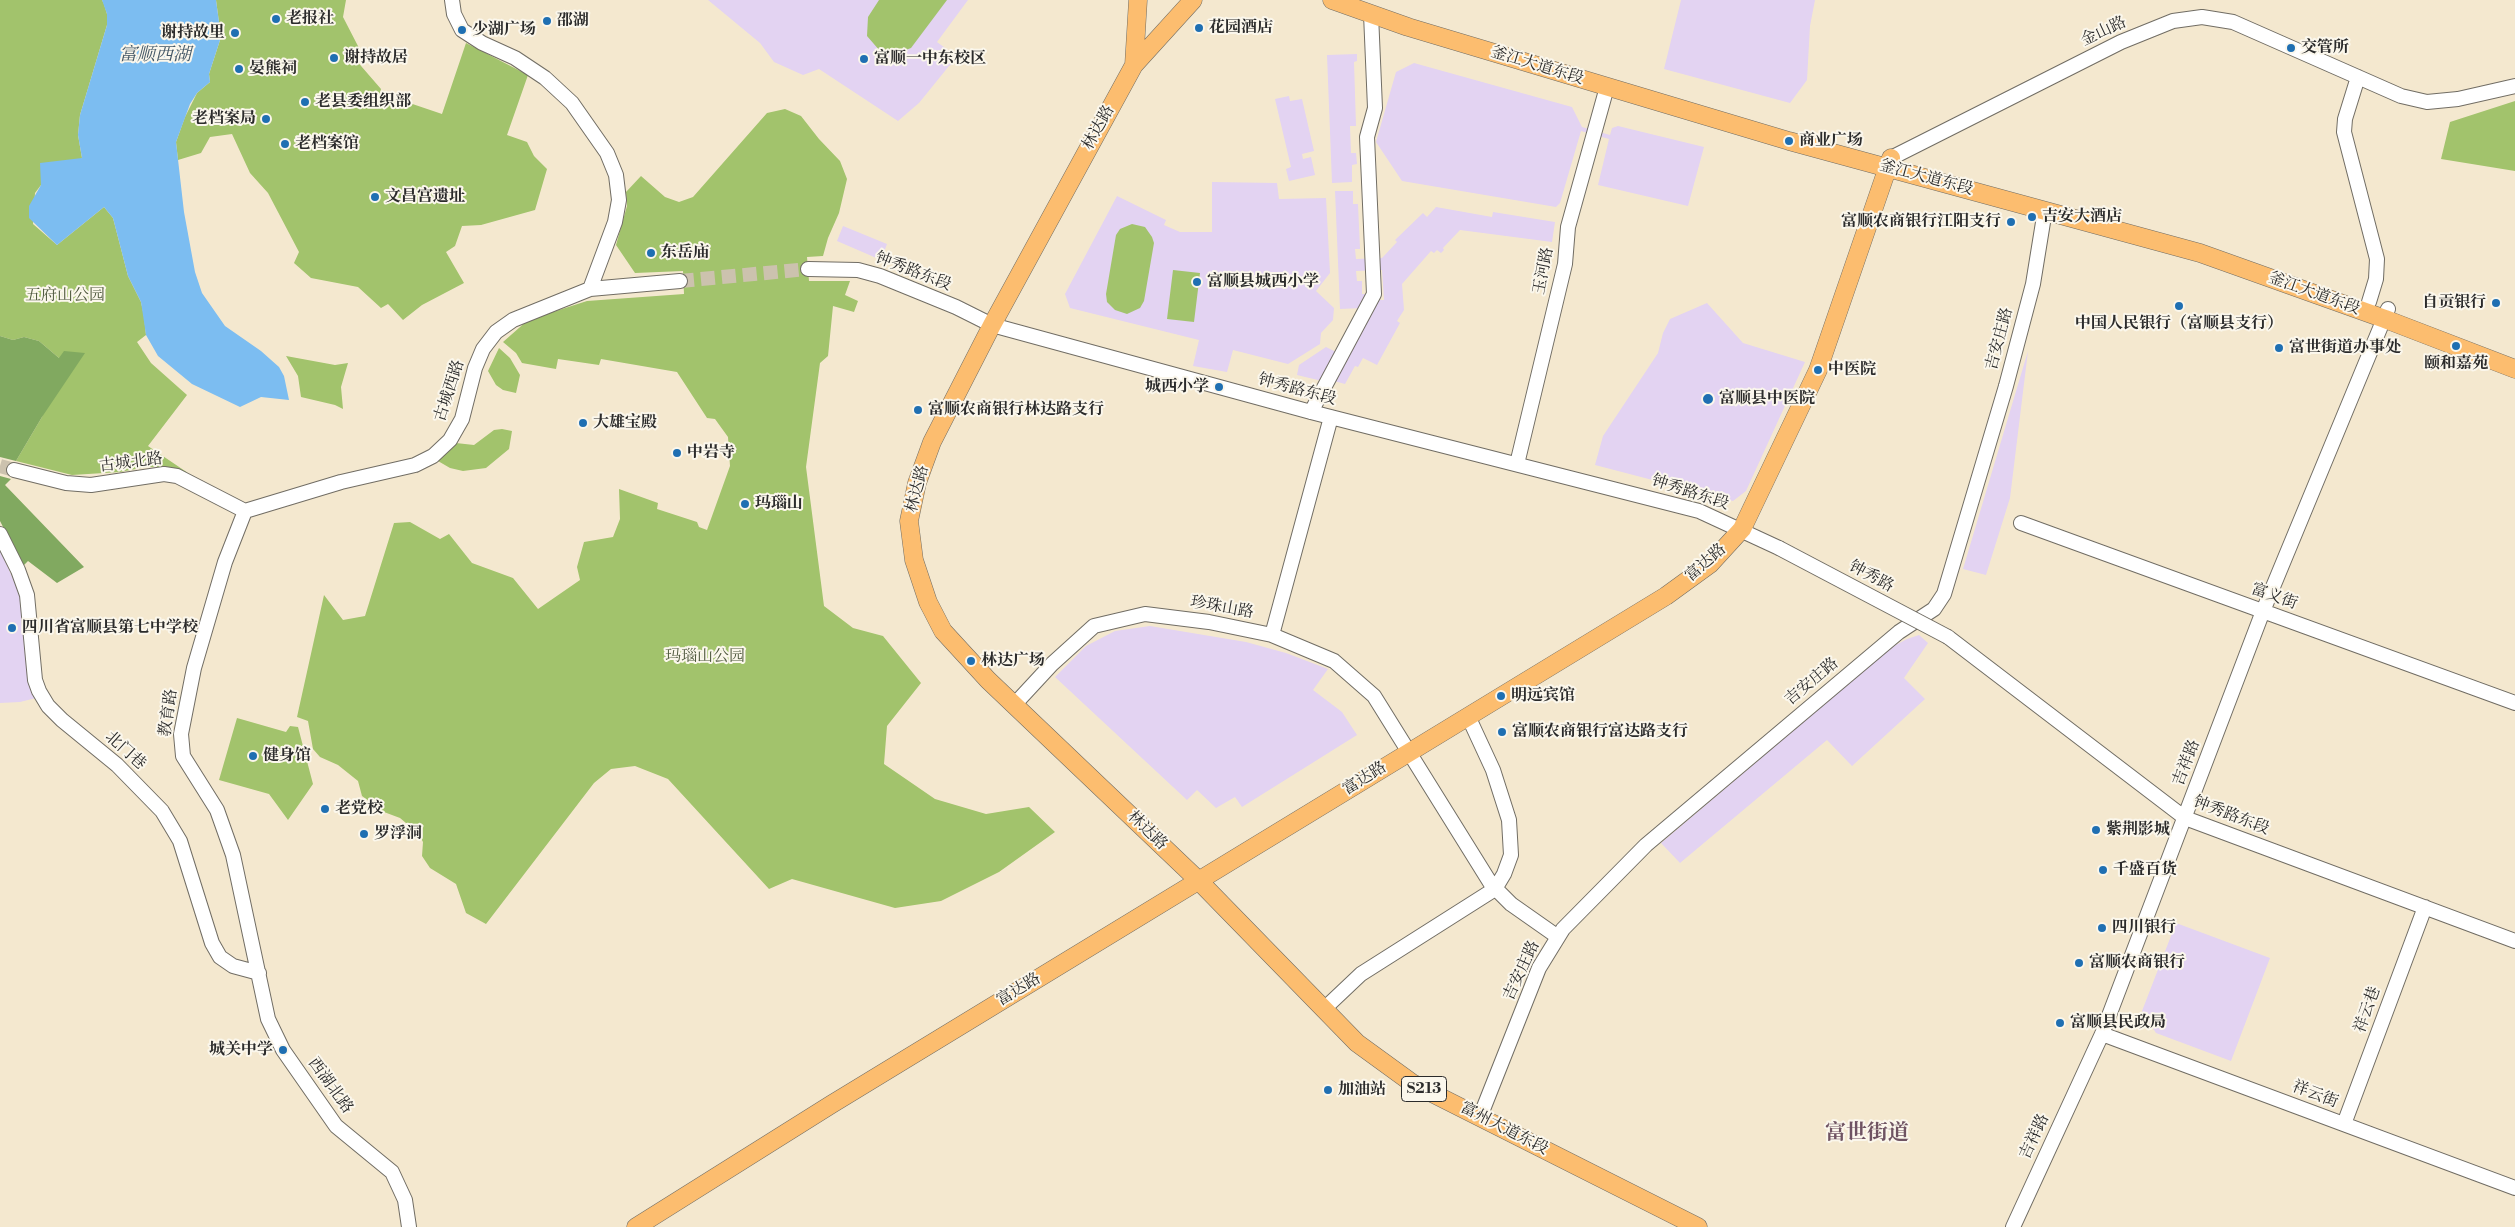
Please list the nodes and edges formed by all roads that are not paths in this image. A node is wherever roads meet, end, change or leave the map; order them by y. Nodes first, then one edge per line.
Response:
1 (452, 0) edge
2 (1138, 0) edge
3 (1193, 0) edge
4 (1332, 0) edge
5 (1356, 0) edge
6 (1371, 14) junction
7 (1134, 65) junction
8 (2358, 77) junction
9 (1608, 86) junction
10 (2515, 86) edge
11 (1889, 163) junction
12 (2045, 210) junction
13 (808, 269) tunnel mouth
14 (680, 281) tunnel mouth
15 (590, 289) junction
16 (2369, 302) junction
17 (2386, 314) junction
18 (992, 325) junction
19 (2515, 358) edge
20 (2515, 369) edge
21 (1311, 412) junction
22 (1331, 417) junction
23 (1517, 464) junction
24 (14, 470) tunnel mouth
25 (245, 511) junction
26 (2020, 523) dead end
27 (1742, 529) junction
28 (0, 534) edge
29 (1779, 548) joint
30 (2263, 611) junction
31 (1272, 635) junction
32 (1948, 637) joint
33 (2515, 703) edge
34 (1014, 704) junction
35 (1468, 716) junction
36 (1410, 751) junction
37 (2185, 818) junction
38 (1199, 881) junction
39 (1495, 888) junction
40 (2425, 907) junction
41 (1558, 937) junction
42 (2515, 941) edge
43 (259, 973) junction
44 (1324, 1009) junction
45 (2102, 1034) junction
46 (1480, 1117) junction
47 (2344, 1124) junction
48 (2515, 1188) edge
49 (409, 1227) edge
50 (636, 1227) edge
51 (1698, 1227) edge
52 (2013, 1227) edge

1 - 15 street
2 - 7 main road
3 - 7 main road
4 - 6 main road, 釜江大道东段
5 - 11 main road, 釜江大道东段
6 - 9 main road, 釜江大道东段
6 - 21 street
7 - 18 main road, 林达路
8 - 10 street, 金山路
8 - 11 street, 金山路
8 - 16 street
9 - 11 main road, 釜江大道东段
9 - 23 street, 玉河路
11 - 12 main road, 釜江大道东段
11 - 16 main road, 釜江大道东段
11 - 27 main road, 富达路
12 - 17 main road, 釜江大道东段
12 - 41 street, 吉安庄路
13 - 18 street, 钟秀路东段
14 - 15 street, 古城西路
15 - 25 street, 古城西路
16 - 17 main road, 釜江大道东段
17 - 19 main road, 釜江大道东段
17 - 20 main road, 釜江大道东段
17 - 30 street, 吉祥路
18 - 21 street, 钟秀路东段
18 - 34 main road, 林达路
21 - 22 street, 钟秀路东段
22 - 23 street, 钟秀路东段
22 - 31 street
23 - 27 street, 钟秀路东段
24 - 25 street, 古城北路
25 - 43 street, 教育路
26 - 30 street, 富义街
27 - 29 street, 钟秀路东段
27 - 35 main road, 富达路
28 - 43 street, 北门巷
29 - 32 street, 钟秀路, bridge
30 - 33 street, 富义街
30 - 37 street, 吉祥路
31 - 34 street, 珍珠山路
31 - 36 street, 珍珠山路
32 - 37 street, 钟秀路东段
34 - 38 main road, 林达路
35 - 36 main road, 富达路
35 - 39 street
36 - 38 main road, 富达路
36 - 39 street, 珍珠山路
37 - 40 street, 钟秀路东段
37 - 45 street, 吉祥路
38 - 44 main road, 富州大道东段 / S213
38 - 50 main road, 富达路
39 - 41 street, 珍珠山路
39 - 44 street
40 - 42 street, 钟秀路东段
40 - 47 street, 祥云巷
41 - 46 street, 吉安庄路
43 - 49 street, 西湖北路
44 - 46 main road, 富州大道东段 / S213
45 - 47 street, 祥云街
45 - 52 street, 吉祥路
46 - 51 main road, 富州大道东段 / S213
47 - 48 street, 祥云街

